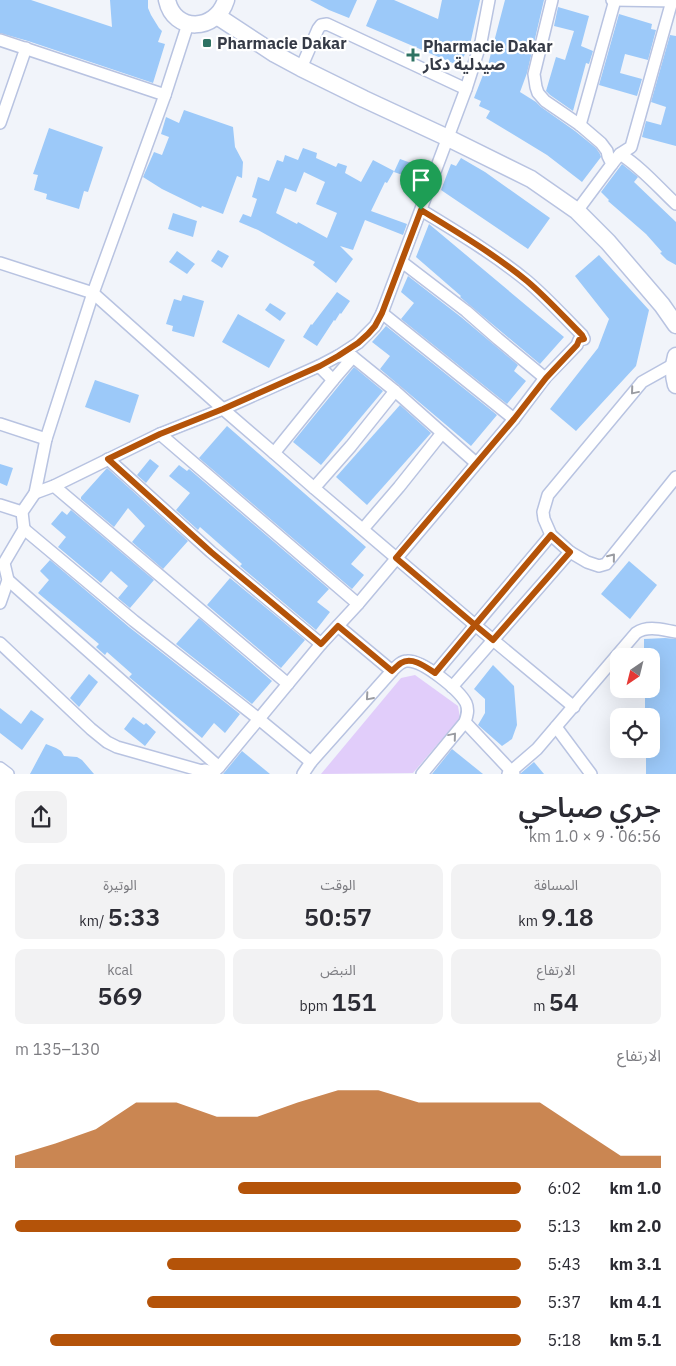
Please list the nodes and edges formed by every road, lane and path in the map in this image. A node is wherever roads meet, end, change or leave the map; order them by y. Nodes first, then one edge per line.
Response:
1 (167, 0) edge
2 (226, 0) edge
3 (489, 0) edge
4 (552, 0) edge
5 (613, 0) edge
6 (674, 1) edge
7 (218, 16) junction
8 (188, 24) junction
9 (0, 40) edge
10 (26, 48) junction
11 (301, 68) junction
12 (466, 89) junction
13 (165, 95) junction
14 (0, 123) edge
15 (580, 125) junction
16 (448, 138) junction
17 (620, 154) junction
18 (612, 164) junction
19 (676, 204) edge
20 (421, 210) junction
21 (577, 211) junction
22 (402, 262) junction
23 (0, 263) edge
24 (94, 293) junction
25 (382, 313) junction
26 (676, 325) edge
27 (338, 356) junction
28 (353, 357) junction
29 (675, 360) edge
30 (320, 366) junction
31 (546, 378) junction
32 (333, 380) junction
33 (676, 385) edge
34 (395, 391) junction
35 (223, 409) junction
36 (514, 419) junction
37 (0, 424) edge
38 (442, 433) junction
39 (160, 434) junction
40 (46, 439) junction
41 (274, 452) junction
42 (108, 459) junction
43 (476, 463) junction
44 (676, 477) edge
45 (54, 486) junction
46 (314, 488) junction
47 (35, 493) junction
48 (0, 505) edge
49 (22, 512) junction
50 (24, 529) junction
51 (363, 529) junction
52 (551, 535) junction
53 (570, 552) junction
54 (396, 558) junction
55 (2, 562) edge
56 (8, 580) junction
57 (0, 603) edge
58 (358, 604) junction
59 (475, 625) junction
60 (338, 626) junction
61 (676, 632) edge
62 (493, 640) junction
63 (0, 643) edge
64 (321, 644) junction
65 (392, 671) junction
66 (435, 673) junction
67 (288, 684) junction
68 (452, 687) junction
69 (574, 707) junction
70 (260, 720) junction
71 (465, 722) junction
72 (556, 727) junction
73 (311, 762) junction
74 (0, 768) edge
75 (219, 768) junction
76 (511, 772) edge
77 (8, 774) edge
78 (303, 774) edge
79 (422, 774) edge
80 (591, 774) edge

1 - 8 street
2 - 7 street
3 - 12 street
4 - 15 street
5 - 6 street
5 - 15 street
6 - 17 street
7 - 8 street
7 - 11 street
8 - 13 street
9 - 10 street
10 - 13 street
10 - 14 street
11 - 12 street
11 - 16 street
12 - 16 street
13 - 24 street
15 - 18 street
16 - 20 street
16 - 21 street
17 - 18 street
17 - 19 street
18 - 21 street
20 - 22 street
20 - 31 street
21 - 26 street
22 - 25 street
22 - 31 street
23 - 24 street
24 - 35 street
24 - 40 street
25 - 27 street
25 - 36 street
27 - 28 street
27 - 30 street
28 - 32 street
28 - 34 street
29 - 33 street
29 -> 52 street
30 - 32 street
30 - 35 street
31 - 36 street
32 - 41 street
34 - 38 street
34 - 46 street
35 - 39 street
35 - 41 street
36 - 43 street
37 - 40 street
38 - 43 street
38 - 51 street
39 - 42 street
39 - 58 street
40 - 47 street
41 - 46 street
42 - 45 street
42 - 64 street
43 - 54 street
53 -> 44 street
45 - 47 street
45 - 67 street
46 - 51 street
47 - 49 street
48 - 49 street
49 - 50 street
50 - 55 street
50 - 70 street
51 - 54 street
52 - 53 street
52 - 59 street
53 - 62 street
54 - 58 street
54 - 59 street
55 - 56 street
56 - 57 street
56 - 75 street
58 - 60 street
59 - 62 street
59 - 66 street
60 - 64 street
60 - 65 street
61 - 69 street
62 - 68 street
62 - 69 street
63 - 75 street
64 - 67 street
65 - 66 street
65 -> 73 street
66 - 68 street
67 - 70 street
68 - 71 street
69 - 72 street
70 - 73 street
70 - 75 street
71 - 76 street
79 -> 71 street
72 - 76 street
72 - 80 street
73 - 78 street
74 - 77 street

